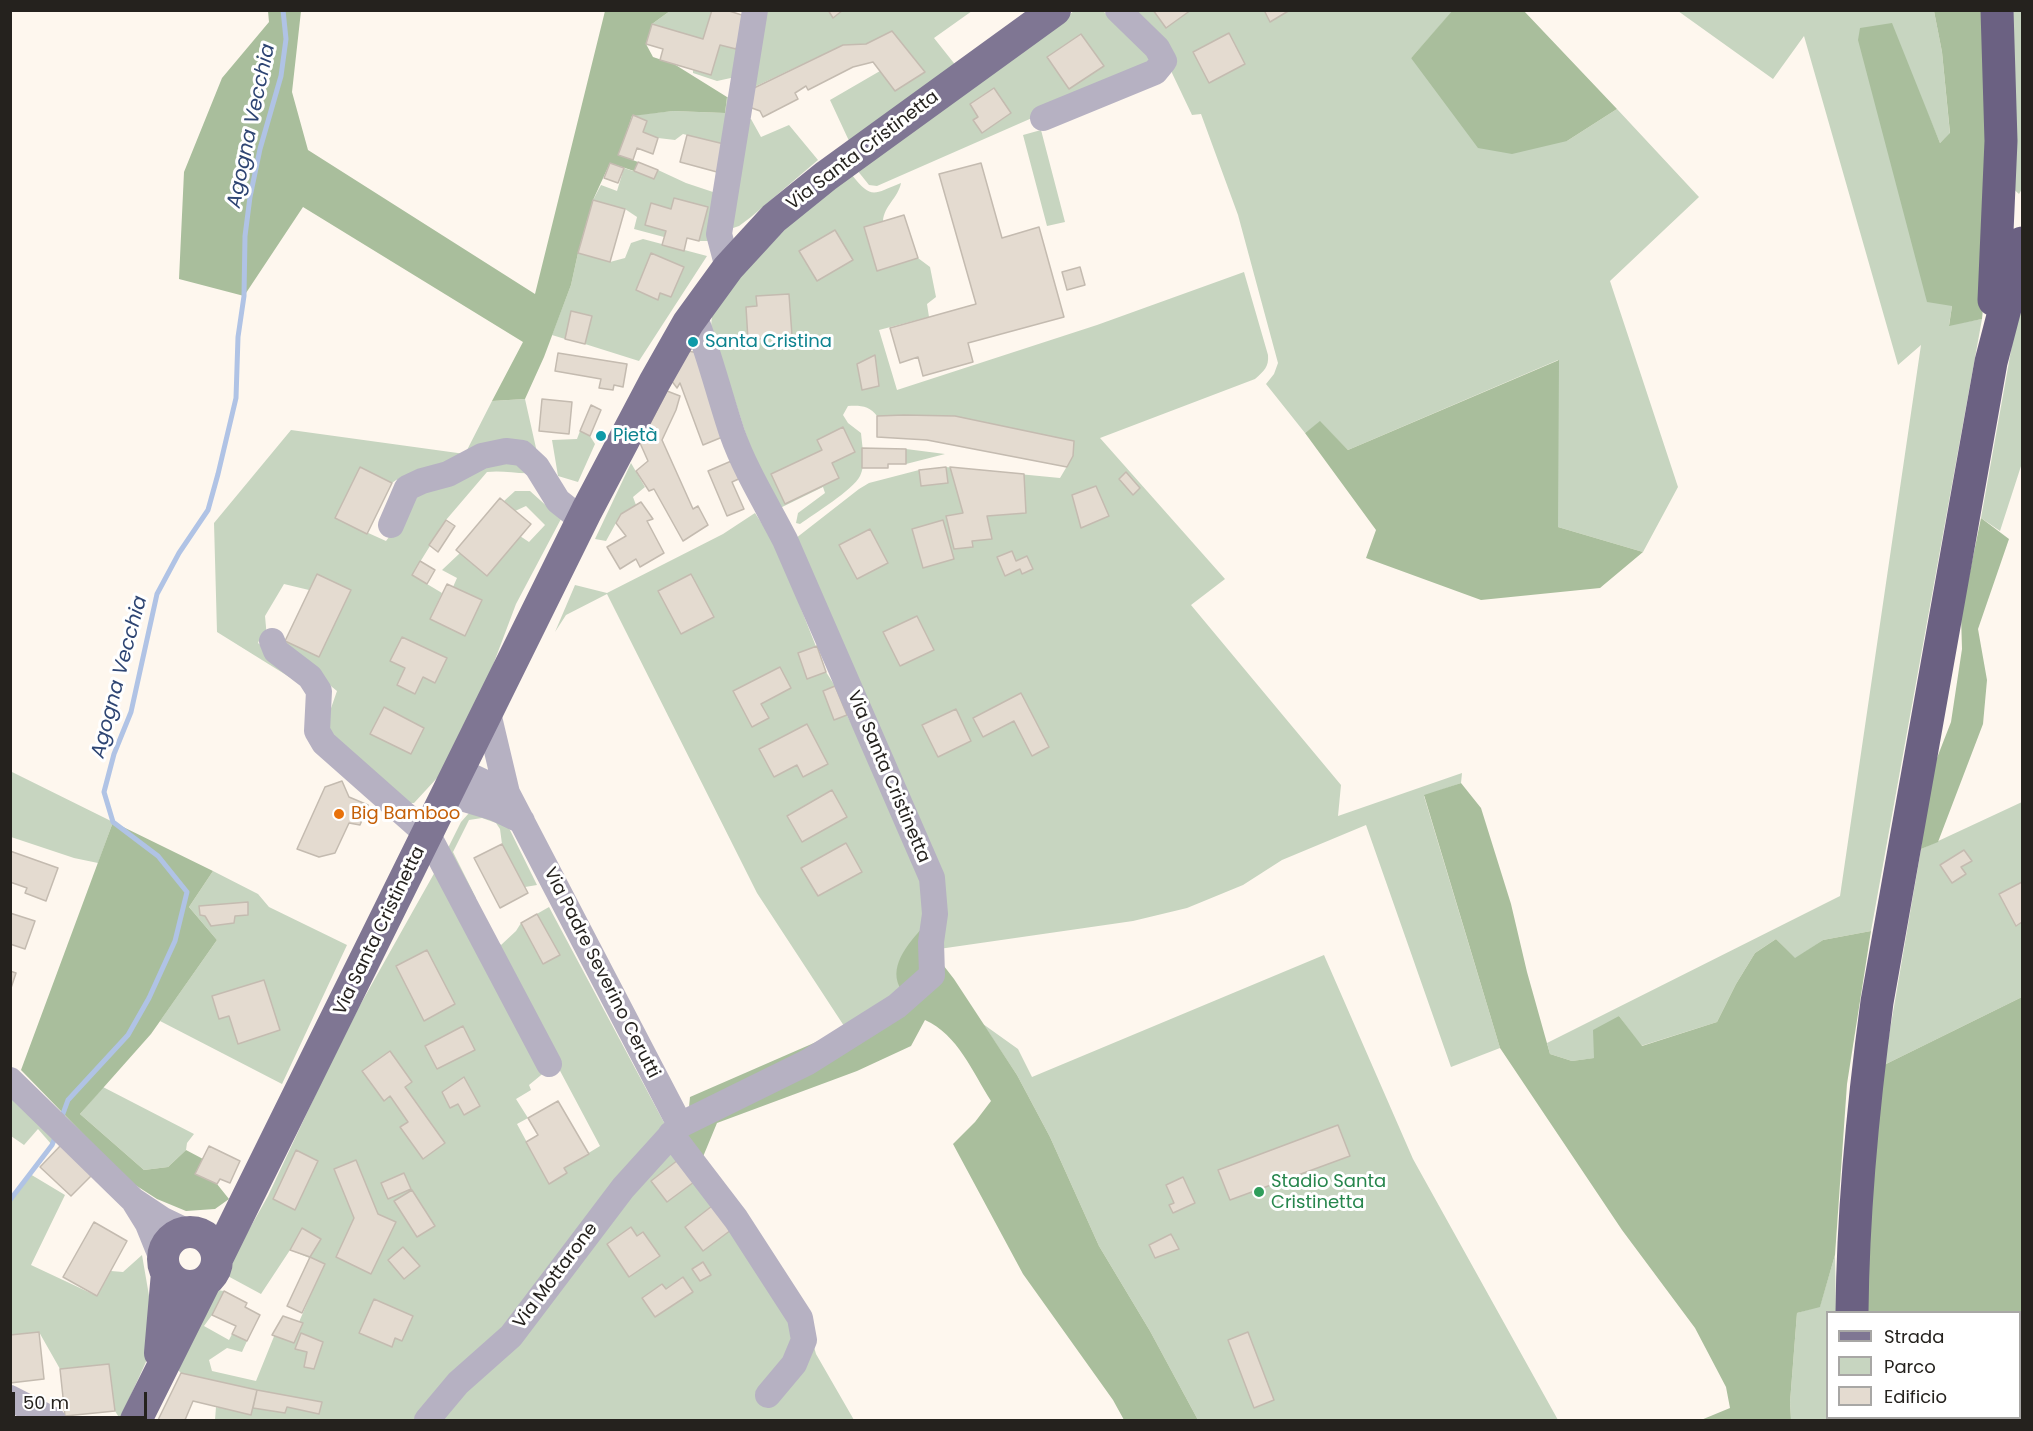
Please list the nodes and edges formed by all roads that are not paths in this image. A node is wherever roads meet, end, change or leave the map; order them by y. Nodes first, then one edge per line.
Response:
1 (755, 10) edge
2 (1055, 10) edge
3 (1118, 10) edge
4 (1997, 10) edge
5 (1043, 118) dead end
6 (2022, 243) edge
7 (728, 268) junction
8 (694, 315) junction
9 (1991, 362) junction
10 (582, 520) junction
11 (392, 525) dead end
12 (272, 641) dead end
13 (488, 713) junction
14 (454, 783) junction
15 (507, 793) junction
16 (522, 821) junction
17 (428, 835) junction
18 (549, 1064) dead end
19 (10, 1080) edge
20 (675, 1130) junction
21 (248, 1196) junction
22 (133, 1200) junction
23 (192, 1232) junction
24 (165, 1267) junction
25 (211, 1270) junction
26 (1852, 1311) edge
27 (157, 1378) junction
28 (768, 1395) dead end
29 (10, 1398) edge
30 (53, 1420) edge
31 (136, 1420) edge
32 (427, 1420) edge

1 - 7 street
2 - 7 main road, Via Santa Cristinetta
3 - 5 street
4 - 9 highway
6 - 9 highway
7 - 8 main road, Via Santa Cristinetta
8 - 10 main road, Via Santa Cristinetta
8 - 20 street, Via Santa Cristinetta
9 - 26 highway
10 - 11 street
10 - 13 main road, Via Santa Cristinetta
12 - 17 street
13 - 14 main road, Via Santa Cristinetta
13 - 15 street, Via Padre Severino Cerutti
14 - 15 street
14 - 16 street
14 - 17 main road, Via Santa Cristinetta
15 - 16 street, Via Padre Severino Cerutti
16 - 20 street, Via Padre Severino Cerutti
17 - 18 street
17 - 21 main road, Via Santa Cristinetta
19 - 22 street
20 - 28 street, Via Padre Severino Cerutti
20 - 32 street, Via Mottarone
21 - 23 main road, Via Santa Cristinetta
21 - 25 main road, Via Santa Cristinetta
22 - 23 street
22 - 24 street
23 - 24 main road, Via Santa Cristinetta
23 - 25 main road
24 - 25 main road
24 - 27 main road, Via Santa Cristinetta
25 - 27 main road, Via Santa Cristinetta
27 - 31 main road, Via Santa Cristinetta
29 - 30 street

